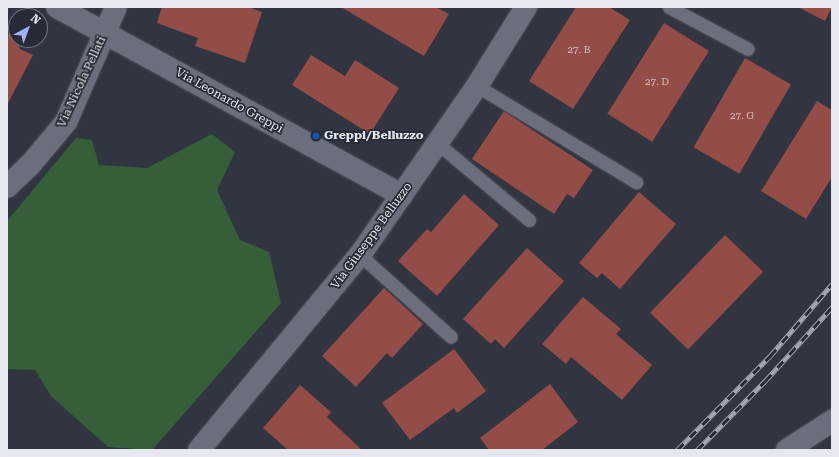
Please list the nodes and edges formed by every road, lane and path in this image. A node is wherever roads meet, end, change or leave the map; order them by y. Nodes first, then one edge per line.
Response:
1 (57, 7) edge
2 (116, 7) edge
3 (526, 7) edge
4 (669, 7) edge
5 (105, 34) junction
6 (748, 49) dead end
7 (477, 86) junction
8 (437, 143) junction
9 (636, 182) dead end
10 (7, 187) edge
11 (402, 195) junction
12 (529, 220) dead end
13 (360, 255) junction
14 (451, 337) dead end
15 (832, 421) edge
16 (199, 450) edge
17 (787, 450) edge

1 - 5 street, Via Leonardo Greppi
2 - 5 street, Via Nicola Pellati
3 - 7 street, Via Giuseppe Belluzzo
4 - 6 lane
5 - 10 street, Via Nicola Pellati
5 - 11 street, Via Leonardo Greppi
7 - 8 street, Via Giuseppe Belluzzo
7 - 9 lane
8 - 11 street, Via Giuseppe Belluzzo
8 - 12 lane
11 - 13 street, Via Giuseppe Belluzzo
13 - 14 lane
13 - 16 street, Via Giuseppe Belluzzo
15 - 17 street

